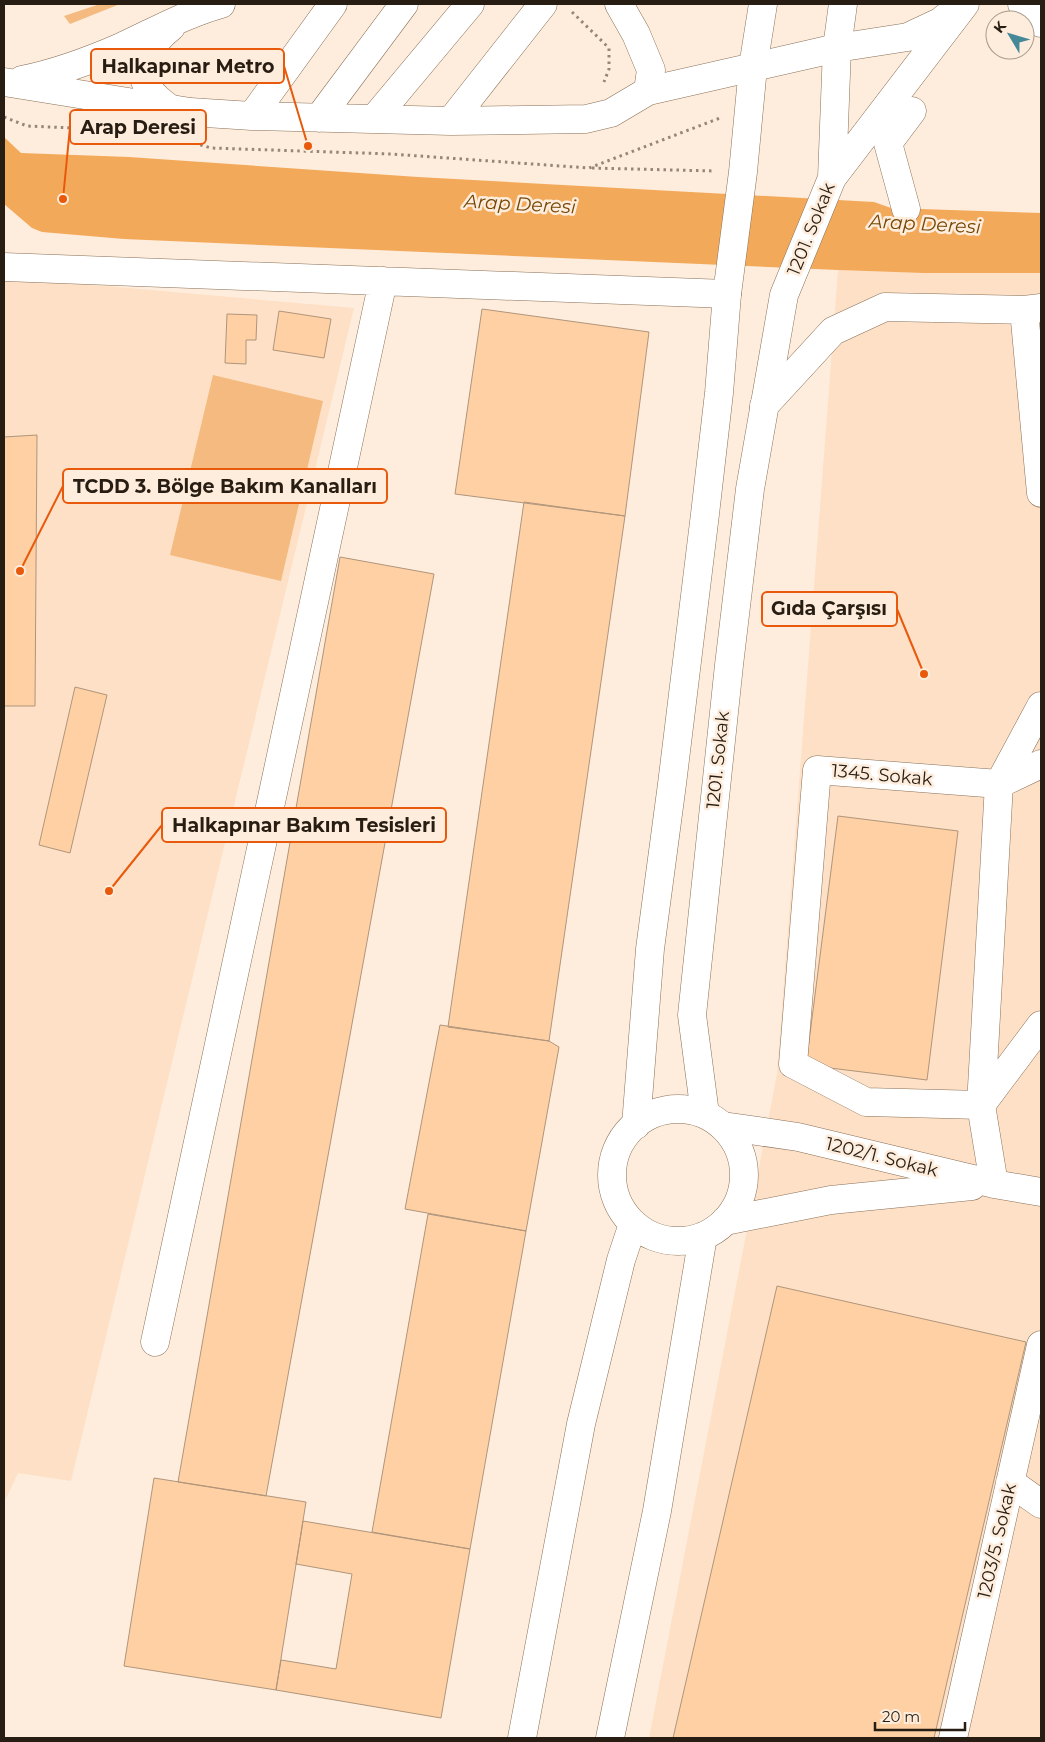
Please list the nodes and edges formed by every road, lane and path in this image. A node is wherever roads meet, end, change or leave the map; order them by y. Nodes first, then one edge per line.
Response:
1 (220, 4) edge
2 (333, 4) edge
3 (404, 4) edge
4 (470, 4) edge
5 (543, 4) edge
6 (619, 4) edge
7 (762, 4) edge
8 (843, 4) edge
9 (964, 4) edge
10 (1022, 4) edge
11 (572, 12) dead end
12 (188, 14) junction
13 (1041, 23) edge
14 (837, 48) junction
15 (753, 67) junction
16 (7, 82) edge
17 (603, 84) dead end
18 (648, 91) junction
19 (170, 108) junction
20 (912, 111) dead end
21 (252, 116) junction
22 (319, 118) junction
23 (374, 119) junction
24 (451, 121) junction
25 (588, 168) dead end
26 (743, 172) junction
27 (832, 178) junction
28 (906, 209) dead end
29 (4, 267) edge
30 (383, 281) junction
31 (728, 294) junction
32 (1033, 309) edge
33 (764, 406) junction
34 (1041, 493) edge
35 (1041, 706) edge
36 (1041, 764) edge
37 (999, 784) junction
38 (1041, 1025) edge
39 (981, 1104) junction
40 (714, 1120) junction
41 (636, 1125) junction
42 (994, 1184) junction
43 (1041, 1192) edge
44 (633, 1224) junction
45 (714, 1229) junction
46 (155, 1342) dead end
47 (1041, 1345) edge
48 (1010, 1482) junction
49 (1041, 1504) edge
50 (522, 1738) edge
51 (610, 1738) edge
52 (953, 1738) edge

1 - 12 street
2 - 21 street
3 - 22 street
4 - 23 street
5 - 24 street
6 - 18 street
7 - 15 street
8 - 14 street, 1201. Sokak
9 - 14 street
9 - 27 street
10 - 13 street
11 - 17 path
12 - 16 street
12 - 19 street
14 - 15 street
14 - 27 street, 1201. Sokak
15 - 18 street
15 - 26 street
16 - 19 street
18 - 24 street
19 - 21 street
20 - 28 street
21 - 22 street
22 - 23 street
23 - 24 street
25 - 26 path
26 - 31 street
27 - 33 street, 1201. Sokak
29 - 30 street
30 - 31 street
30 - 46 street
31 - 41 street
32 - 33 street
32 - 34 street
33 - 40 street, 1201. Sokak
35 - 37 street
36 - 37 street
37 - 39 street
37 - 39 street, 1345. Sokak
38 - 39 street
39 - 42 street
40 - 41 street
40 - 42 street, 1202/1. Sokak
40 - 45 street
41 - 44 street
42 - 43 street, 1202/1. Sokak
42 - 45 street
44 - 45 street
44 - 50 street
45 - 51 street
47 - 48 street, 1203/5. Sokak
48 - 49 street
48 - 52 street, 1203/5. Sokak

